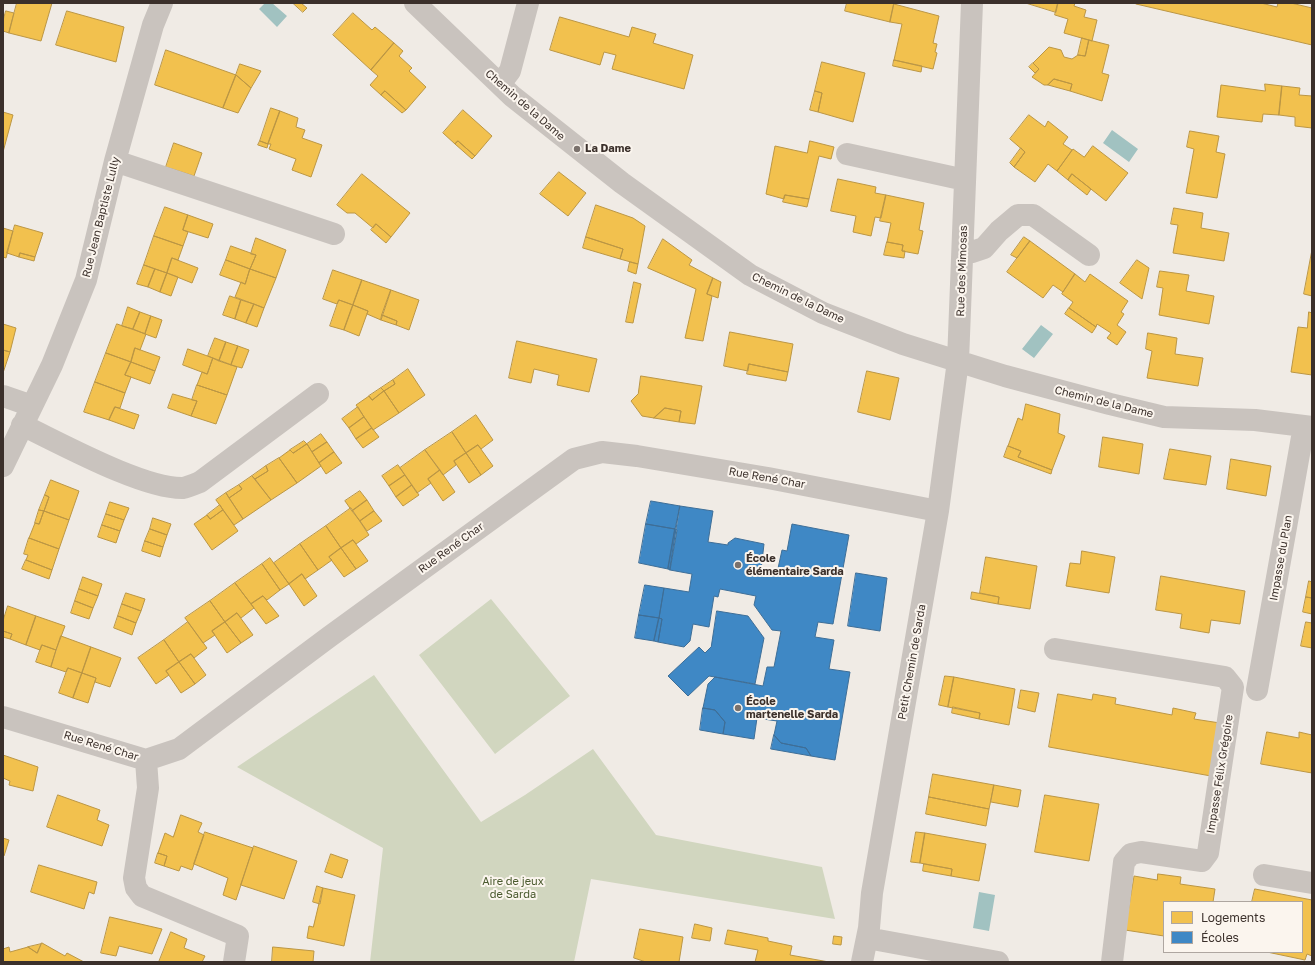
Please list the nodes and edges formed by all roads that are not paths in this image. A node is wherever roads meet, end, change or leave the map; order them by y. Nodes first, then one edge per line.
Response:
1 (162, 3) edge
2 (415, 3) edge
3 (528, 3) edge
4 (972, 3) edge
5 (500, 84) junction
6 (848, 154) dead end
7 (115, 161) junction
8 (965, 180) junction
9 (334, 234) dead end
10 (963, 249) junction
11 (1089, 255) dead end
12 (958, 361) junction
13 (318, 394) dead end
14 (3, 396) edge
15 (27, 416) junction
16 (1308, 427) edge
17 (3, 466) edge
18 (938, 511) junction
19 (1055, 649) dead end
20 (1257, 690) dead end
21 (3, 717) edge
22 (146, 760) junction
23 (1264, 875) dead end
24 (1312, 883) edge
25 (867, 938) junction
26 (234, 962) edge
27 (862, 962) edge
28 (998, 962) edge
29 (1112, 962) edge

1 - 7 street, Rue Jean Baptiste Lully
2 - 5 street, Chemin de la Dame
3 - 5 street
4 - 8 street, Rue des Mimosas
5 - 12 street, Chemin de la Dame
6 - 8 street
7 - 9 street
7 - 15 street, Rue Jean Baptiste Lully
8 - 10 street, Rue des Mimosas
10 - 11 street
10 - 12 street, Rue des Mimosas
12 - 16 street, Chemin de la Dame
12 - 18 street, Petit Chemin de Sarda
13 - 15 street
14 - 15 street
15 - 17 street, Rue Jean Baptiste Lully
16 - 20 street, Impasse du Plan
18 - 22 street, Rue René Char
18 - 25 street, Petit Chemin de Sarda
19 - 29 street, Impasse Félix Grégoire
21 - 22 street, Rue René Char
22 - 26 street
23 - 24 street
25 - 27 street, Petit Chemin de Sarda
25 - 28 street

